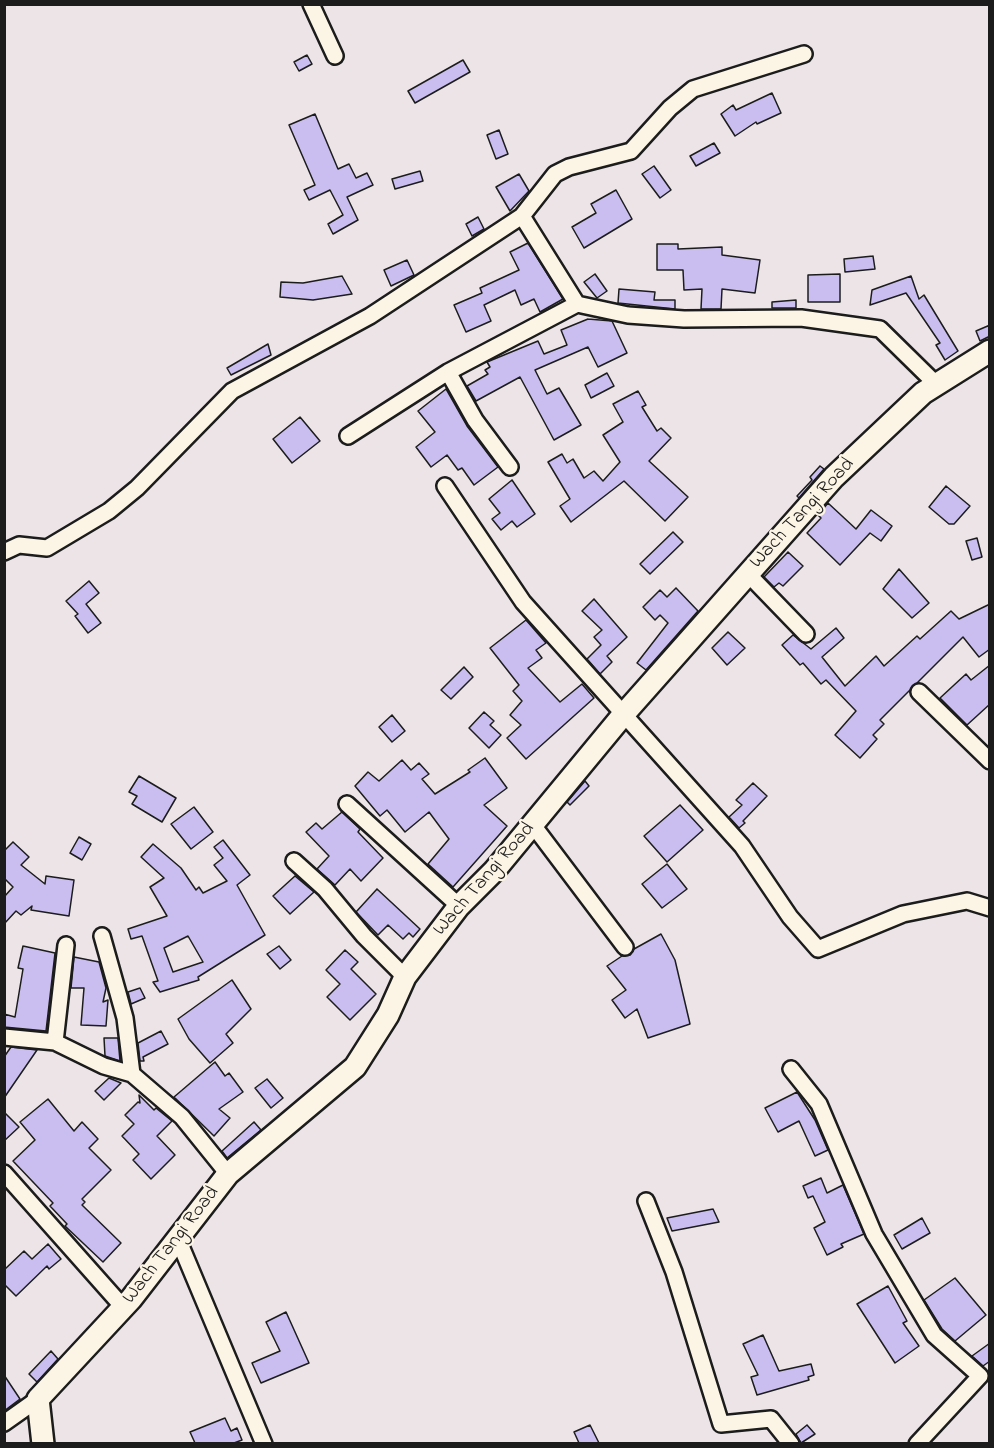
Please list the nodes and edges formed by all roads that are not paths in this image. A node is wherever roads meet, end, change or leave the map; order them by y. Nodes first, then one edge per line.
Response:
1 (311, 4) edge
2 (804, 54) dead end
3 (335, 56) dead end
4 (522, 216) junction
5 (577, 304) junction
6 (990, 351) edge
7 (448, 372) junction
8 (936, 384) junction
9 (348, 436) dead end
10 (510, 467) dead end
11 (446, 486) dead end
12 (4, 552) edge
13 (748, 574) junction
14 (806, 634) dead end
15 (919, 692) dead end
16 (624, 715) junction
17 (990, 761) edge
18 (347, 804) dead end
19 (533, 825) junction
20 (294, 861) dead end
21 (459, 906) junction
22 (990, 908) edge
23 (102, 936) dead end
24 (66, 945) dead end
25 (625, 947) dead end
26 (405, 977) junction
27 (4, 1037) edge
28 (55, 1042) junction
29 (791, 1069) dead end
30 (132, 1074) junction
31 (4, 1173) edge
32 (228, 1174) junction
33 (646, 1202) dead end
34 (178, 1239) junction
35 (123, 1307) junction
36 (38, 1399) junction
37 (4, 1423) edge
38 (43, 1443) edge
39 (264, 1443) edge
40 (791, 1443) edge
41 (917, 1443) edge

1 - 3 street
2 - 4 street
4 - 5 street
4 - 12 street
5 - 7 street
5 - 8 street
6 - 8 main road, Wach Tangi Road
7 - 9 street
7 - 10 street
8 - 13 main road, Wach Tangi Road
11 - 16 street
13 - 14 street
13 - 16 main road, Wach Tangi Road
15 - 17 street
16 - 19 main road, Wach Tangi Road
16 - 22 street
18 - 21 street
19 - 21 main road, Wach Tangi Road
19 - 25 street
20 - 26 street
21 - 26 main road, Wach Tangi Road
23 - 30 street
24 - 28 street
26 - 32 main road, Wach Tangi Road
27 - 28 street
28 - 30 street
29 - 41 street
30 - 32 street
31 - 35 street
32 - 34 main road, Wach Tangi Road
33 - 40 street
34 - 35 main road, Wach Tangi Road
34 - 39 street
35 - 36 main road, Wach Tangi Road
36 - 37 street
36 - 38 main road

